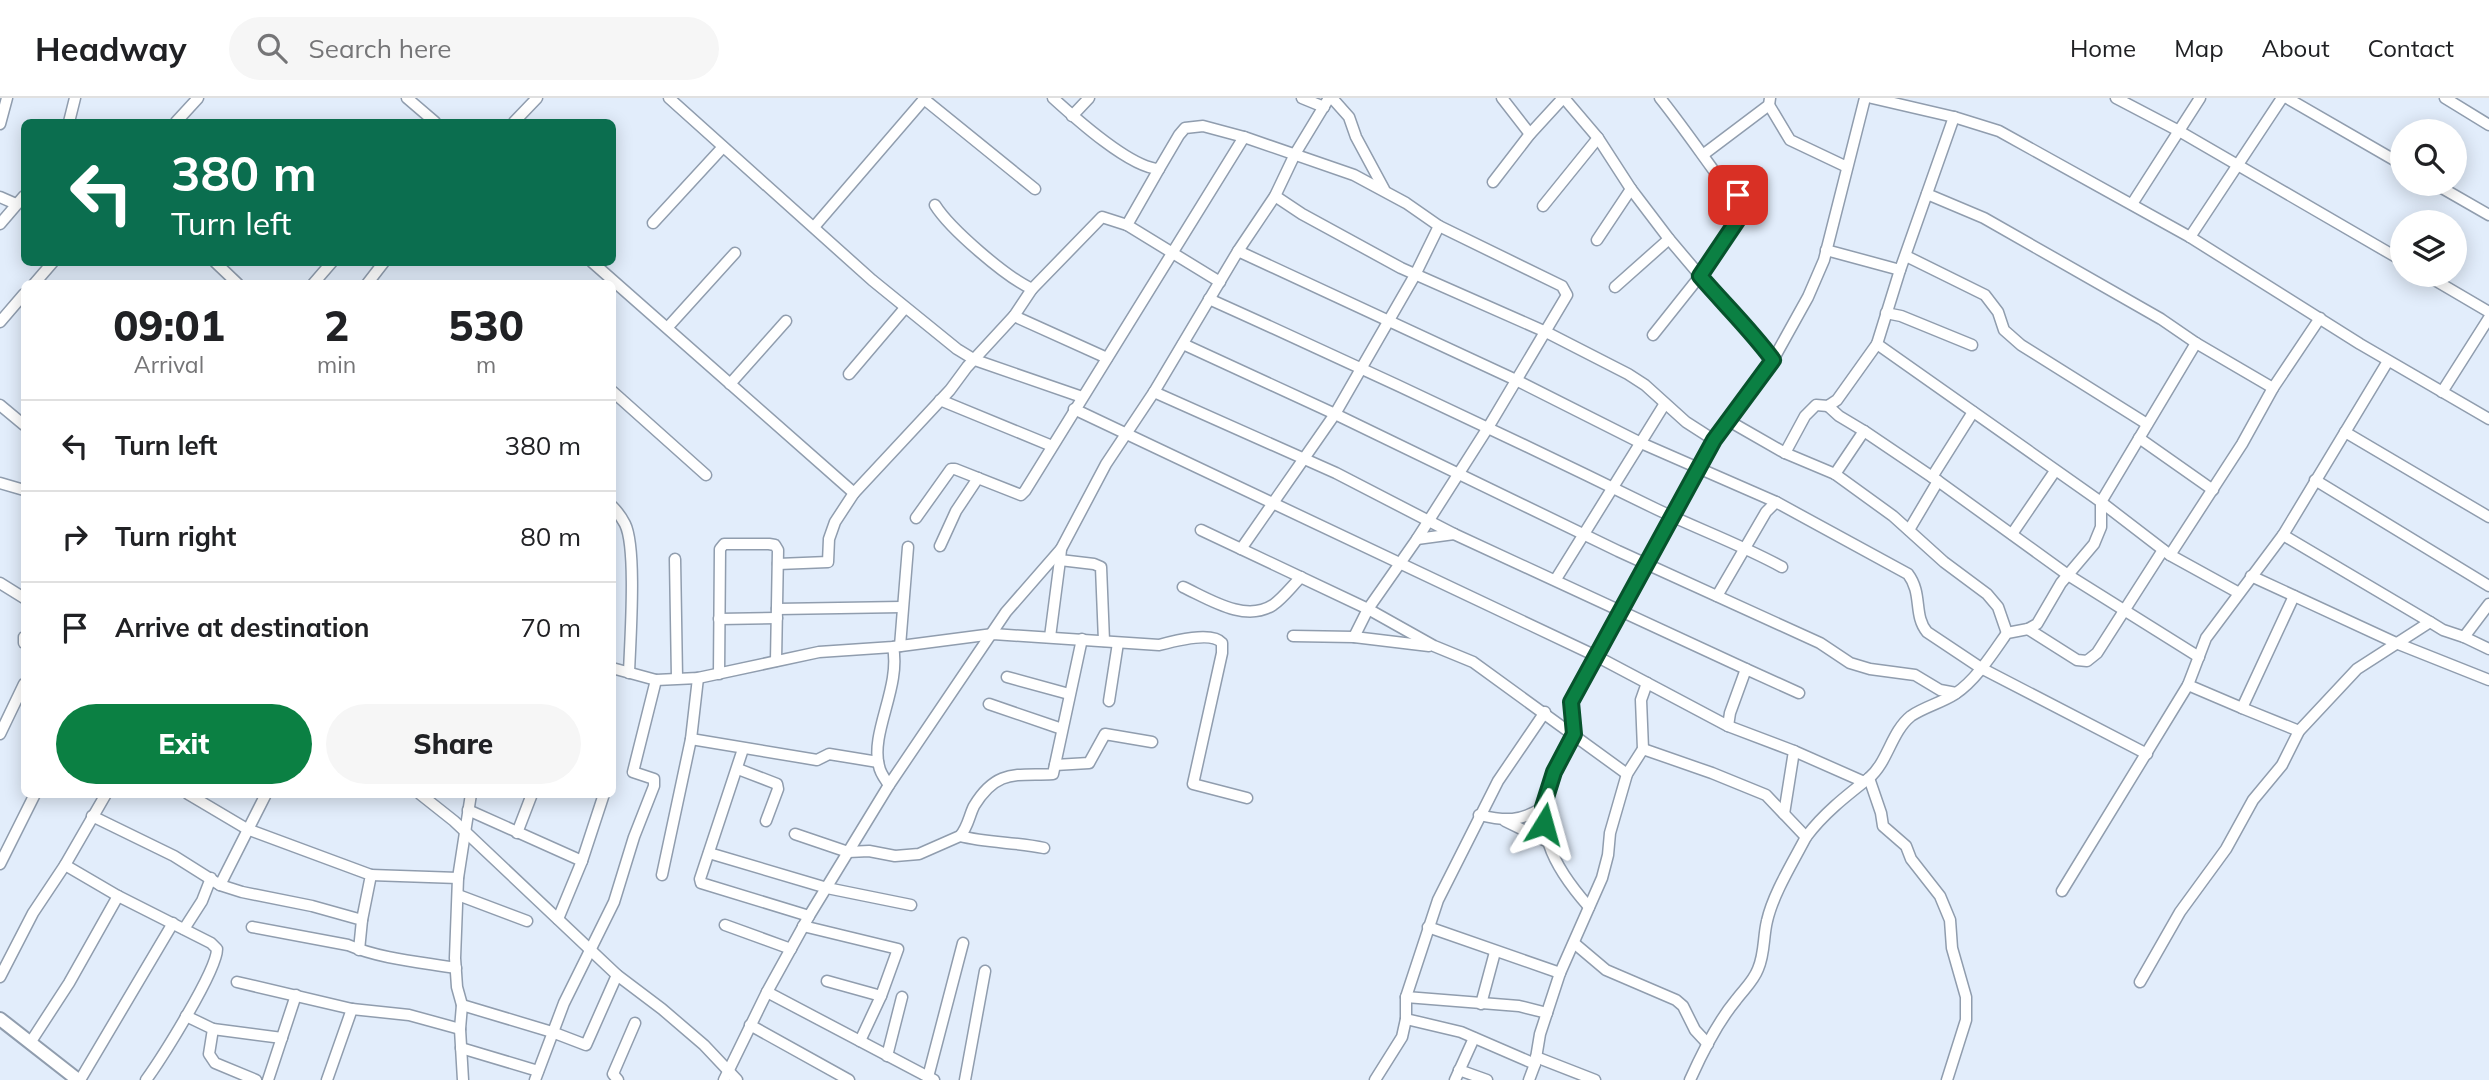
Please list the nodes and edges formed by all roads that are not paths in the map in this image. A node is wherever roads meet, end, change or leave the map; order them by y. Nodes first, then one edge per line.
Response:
1 (8, 98) edge
2 (75, 98) edge
3 (198, 98) edge
4 (407, 98) edge
5 (537, 98) edge
6 (925, 98) edge
7 (1053, 98) edge
8 (1089, 98) edge
9 (1302, 98) edge
10 (1502, 98) edge
11 (1563, 98) edge
12 (1660, 98) edge
13 (1865, 98) edge
14 (1872, 98) edge
15 (2116, 98) edge
16 (2200, 98) edge
17 (2285, 98) edge
18 (2445, 98) edge
19 (672, 99) edge
20 (1328, 101) edge
21 (1770, 101) edge
22 (1072, 116) junction
23 (1954, 117) junction
24 (70, 119) edge
25 (179, 119) edge
26 (432, 119) edge
27 (517, 119) edge
28 (0, 124) edge
29 (2489, 125) edge
30 (2179, 131) junction
31 (1530, 134) junction
32 (1244, 137) junction
33 (1598, 138) junction
34 (723, 147) junction
35 (1295, 154) junction
36 (1704, 154) junction
37 (2390, 158) edge
38 (2238, 165) junction
39 (1847, 167) junction
40 (1159, 169) junction
41 (1493, 183) dead end
42 (1034, 189) dead end
43 (1631, 189) junction
44 (1384, 190) junction
45 (1927, 194) junction
46 (1275, 196) junction
47 (2456, 196) edge
48 (0, 197) edge
49 (21, 199) edge
50 (16, 204) junction
51 (2132, 204) junction
52 (935, 205) dead end
53 (1543, 206) dead end
54 (2489, 215) edge
55 (653, 222) dead end
56 (0, 223) edge
57 (1127, 225) junction
58 (1439, 226) junction
59 (814, 227) junction
60 (2190, 237) junction
61 (1669, 239) junction
62 (1597, 240) dead end
63 (1826, 250) junction
64 (1238, 251) junction
65 (735, 253) dead end
66 (2390, 253) edge
67 (1171, 254) junction
68 (1906, 256) junction
69 (50, 266) edge
70 (219, 266) edge
71 (329, 266) edge
72 (381, 266) edge
73 (597, 266) edge
74 (1900, 270) junction
75 (1415, 275) junction
76 (1700, 276) junction
77 (37, 280) edge
78 (234, 280) edge
79 (316, 280) edge
80 (370, 280) edge
81 (613, 280) edge
82 (1220, 282) junction
83 (616, 283) edge
84 (621, 287) junction
85 (1615, 287) dead end
86 (2446, 287) edge
87 (1032, 289) junction
88 (616, 292) edge
89 (21, 297) edge
90 (1209, 299) junction
91 (905, 308) junction
92 (2489, 312) edge
93 (1886, 313) junction
94 (1014, 316) junction
95 (1, 318) edge
96 (2319, 318) junction
97 (2489, 318) edge
98 (786, 321) dead end
99 (1389, 321) junction
100 (668, 327) junction
101 (1546, 332) junction
102 (1653, 334) dead end
103 (2196, 343) junction
104 (1183, 344) junction
105 (1877, 344) junction
106 (1972, 345) dead end
107 (1107, 358) junction
108 (975, 360) junction
109 (1773, 360) junction
110 (2388, 361) junction
111 (1362, 368) junction
112 (849, 374) dead end
113 (1516, 380) junction
114 (730, 384) junction
115 (2273, 388) junction
116 (1154, 391) junction
117 (2442, 392) junction
118 (616, 395) edge
119 (1082, 397) junction
120 (940, 400) junction
121 (0, 405) edge
122 (1664, 405) junction
123 (1828, 406) junction
124 (1074, 410) junction
125 (1973, 412) junction
126 (1335, 414) junction
127 (2489, 419) edge
128 (1729, 421) junction
129 (21, 422) edge
130 (2147, 424) junction
131 (1489, 426) junction
132 (1864, 431) junction
133 (2345, 432) junction
134 (1126, 434) junction
135 (1718, 435) junction
136 (2139, 438) junction
137 (1641, 443) junction
138 (1052, 446) junction
139 (1785, 453) junction
140 (1303, 458) junction
141 (1700, 469) junction
142 (2056, 471) junction
143 (1459, 474) junction
144 (1835, 474) junction
145 (706, 475) dead end
146 (978, 478) junction
147 (1935, 479) junction
148 (2315, 480) junction
149 (0, 483) edge
150 (1613, 488) junction
151 (21, 489) edge
152 (2213, 490) junction
153 (854, 493) junction
154 (1776, 502) junction
155 (2101, 502) junction
156 (1274, 503) junction
157 (616, 511) edge
158 (1673, 517) junction
159 (2489, 517) edge
160 (916, 518) dead end
161 (1428, 520) junction
162 (1201, 530) dead end
163 (1909, 530) junction
164 (1454, 534) junction
165 (1584, 534) junction
166 (2012, 534) junction
167 (2283, 535) junction
168 (1417, 539) junction
169 (940, 546) dead end
170 (908, 547) dead end
171 (1745, 547) junction
172 (1241, 549) junction
173 (2167, 553) junction
174 (1060, 554) junction
175 (675, 559) dead end
176 (1400, 562) junction
177 (1648, 564) junction
178 (778, 565) junction
179 (1782, 566) dead end
180 (2068, 575) junction
181 (2251, 576) junction
182 (1301, 577) junction
183 (1556, 579) junction
184 (0, 583) edge
185 (2489, 586) edge
186 (1183, 587) dead end
187 (2239, 593) junction
188 (21, 596) edge
189 (1717, 596) junction
190 (2294, 596) junction
191 (2489, 604) edge
192 (902, 607) junction
193 (1368, 609) junction
194 (2125, 609) junction
195 (1622, 611) junction
196 (777, 614) junction
197 (719, 619) junction
198 (2430, 622) junction
199 (2028, 629) junction
200 (2007, 633) junction
201 (993, 634) junction
202 (1293, 636) dead end
203 (1050, 637) junction
204 (1354, 637) junction
205 (2464, 637) junction
206 (1082, 639) junction
207 (1104, 641) junction
208 (1118, 643) junction
209 (2396, 643) junction
210 (1434, 646) junction
211 (897, 647) junction
212 (2489, 649) edge
213 (1596, 656) junction
214 (2199, 657) junction
215 (776, 662) junction
216 (1981, 668) junction
217 (616, 669) edge
218 (1746, 669) junction
219 (629, 673) junction
220 (719, 674) junction
221 (1007, 677) dead end
222 (677, 678) junction
223 (698, 678) junction
224 (656, 680) junction
225 (2489, 680) edge
226 (1647, 683) junction
227 (2188, 685) junction
228 (21, 690) edge
229 (1800, 693) dead end
230 (1069, 694) junction
231 (1956, 694) junction
232 (1109, 701) dead end
233 (989, 704) dead end
234 (2242, 708) junction
235 (1545, 712) junction
236 (1728, 726) junction
237 (1062, 729) junction
238 (2299, 731) junction
239 (0, 734) edge
240 (1574, 734) junction
241 (691, 739) junction
242 (1152, 742) dead end
243 (743, 749) junction
244 (1643, 749) junction
245 (1794, 751) junction
246 (2147, 754) junction
247 (878, 762) junction
248 (1055, 765) junction
249 (738, 769) junction
250 (1627, 774) junction
251 (1865, 780) junction
252 (889, 785) junction
253 (33, 798) edge
254 (103, 798) edge
255 (195, 798) edge
256 (264, 798) edge
257 (425, 798) edge
258 (470, 798) edge
259 (530, 798) edge
260 (603, 798) edge
261 (1247, 798) dead end
262 (1543, 807) junction
263 (468, 810) junction
264 (1784, 814) junction
265 (1479, 815) junction
266 (92, 816) junction
267 (766, 821) dead end
268 (1505, 821) junction
269 (247, 829) junction
270 (465, 832) junction
271 (517, 832) junction
272 (795, 834) dead end
273 (960, 836) junction
274 (1807, 838) junction
275 (1548, 842) junction
276 (1045, 848) dead end
277 (848, 852) junction
278 (709, 853) junction
279 (582, 861) junction
280 (0, 864) edge
281 (65, 865) junction
282 (371, 875) junction
283 (662, 876) dead end
284 (211, 878) junction
285 (458, 878) junction
286 (220, 885) junction
287 (827, 888) junction
288 (2062, 891) dead end
289 (118, 895) junction
290 (458, 895) junction
291 (911, 905) dead end
292 (1589, 907) junction
293 (558, 919) junction
294 (362, 920) junction
295 (527, 921) dead end
296 (806, 921) junction
297 (173, 923) junction
298 (725, 925) dead end
299 (252, 927) dead end
300 (1427, 928) junction
301 (184, 929) junction
302 (963, 943) dead end
303 (1574, 943) junction
304 (790, 949) junction
305 (359, 950) junction
306 (590, 951) junction
307 (1495, 952) junction
308 (456, 968) junction
309 (985, 971) dead end
310 (1560, 973) junction
311 (617, 975) junction
312 (0, 978) edge
313 (827, 981) dead end
314 (237, 982) dead end
315 (2140, 982) dead end
316 (767, 992) junction
317 (296, 995) junction
318 (881, 996) junction
319 (902, 997) dead end
320 (1406, 997) junction
321 (1481, 1003) junction
322 (462, 1005) junction
323 (352, 1009) junction
324 (1547, 1013) junction
325 (186, 1016) junction
326 (0, 1019) edge
327 (1406, 1019) junction
328 (635, 1023) dead end
329 (750, 1025) junction
330 (213, 1029) junction
331 (460, 1029) junction
332 (552, 1032) junction
333 (282, 1038) junction
334 (1474, 1038) junction
335 (860, 1041) junction
336 (30, 1043) junction
337 (1708, 1044) junction
338 (461, 1048) junction
339 (887, 1056) junction
340 (1535, 1061) junction
341 (729, 1070) junction
342 (1457, 1075) edge
343 (537, 1076) edge
344 (931, 1079) edge
345 (79, 1080) edge
346 (146, 1080) edge
347 (256, 1080) edge
348 (268, 1080) edge
349 (327, 1080) edge
350 (463, 1080) edge
351 (618, 1080) edge
352 (724, 1080) edge
353 (737, 1080) edge
354 (849, 1080) edge
355 (965, 1080) edge
356 (1375, 1080) edge
357 (1487, 1080) edge
358 (1529, 1080) edge
359 (1595, 1080) edge
360 (1690, 1080) edge
361 (1947, 1080) edge

1 - 28 street
2 - 24 street
3 - 25 street
4 - 26 street
5 - 27 street
6 - 42 street
6 - 59 street
7 - 22 street
8 - 22 street
9 - 20 street
10 - 31 street
11 - 31 street
11 - 33 street
12 - 36 street
13 - 39 street
14 - 23 street
15 - 30 street
16 - 30 street
17 - 37 street
17 - 38 street
18 - 29 street
19 - 34 street
20 - 35 street
20 - 44 street
21 - 36 street
21 - 39 street
22 - 40 street
23 - 45 street
23 - 51 street
30 - 38 street
30 - 51 street
31 - 41 street
32 - 35 street
32 - 40 street
32 - 67 street
33 - 43 street
33 - 53 street
34 - 55 street
34 - 59 street
35 - 44 street
35 - 46 street
36 - 76 street
38 - 60 street
38 - 66 street
39 - 63 street
40 - 57 street
43 - 61 street
43 - 62 street
44 - 58 street
45 - 68 street
45 - 103 street
46 - 64 street
46 - 75 street
47 - 54 street
48 - 50 street
49 - 50 street
50 - 56 street
51 - 60 street
52 - 87 street
57 - 67 street
57 - 87 street
58 - 75 street
58 - 101 street
59 - 91 street
60 - 96 street
61 - 76 street
61 - 85 street
63 - 74 street
63 - 109 street
64 - 82 street
64 - 99 street
65 - 100 street
67 - 82 street
67 - 107 street
68 - 74 street
68 - 130 street
69 - 77 street
70 - 78 street
71 - 79 street
72 - 80 street
73 - 81 street
74 - 93 street
75 - 99 street
75 - 101 street
76 - 102 street
76 - 109 street
82 - 90 street
83 - 84 street
84 - 88 street
84 - 100 street
86 - 92 street
87 - 94 street
89 - 95 street
90 - 104 street
90 - 111 street
91 - 108 street
91 - 112 street
93 - 105 street
93 - 106 street
94 - 107 street
94 - 108 street
96 - 110 street
96 - 115 street
97 - 117 street
98 - 114 street
99 - 111 street
99 - 113 street
100 - 114 street
101 - 113 street
101 - 122 street
103 - 115 street
103 - 130 street
104 - 116 street
104 - 126 street
105 - 123 street
105 - 125 street
107 - 119 street
108 - 119 street
108 - 120 street
109 - 128 street
110 - 117 street
110 - 133 street
111 - 126 street
111 - 131 street
113 - 131 street
113 - 137 street
114 - 153 street
115 - 152 street
116 - 134 street
116 - 140 street
117 - 127 street
118 - 145 street
119 - 124 street
120 - 138 street
120 - 153 street
121 - 129 street
122 - 135 street
122 - 137 street
123 - 132 street
123 - 139 street
124 - 134 street
124 - 138 street
125 - 142 street
125 - 147 street
126 - 140 street
126 - 143 street
128 - 135 street
128 - 139 street
130 - 136 street
131 - 143 street
131 - 150 street
132 - 144 street
132 - 147 street
133 - 148 street
133 - 159 street
134 - 156 street
134 - 174 street
135 - 141 street
136 - 152 street
136 - 155 street
137 - 141 street
137 - 150 street
138 - 146 street
139 - 144 street
140 - 156 street
140 - 161 street
141 - 154 street
141 - 158 street
142 - 155 street
142 - 166 street
143 - 161 street
143 - 165 street
144 - 163 street
146 - 160 street
146 - 169 street
147 - 163 street
147 - 166 street
148 - 167 street
148 - 185 street
149 - 151 street
150 - 158 street
150 - 165 street
152 - 173 street
153 - 178 street
154 - 171 street
154 - 216 street
155 - 173 street
155 - 180 street
156 - 172 street
156 - 176 street
157 - 219 street
158 - 171 street
158 - 177 street
161 - 164 street
161 - 168 street
162 - 172 street
163 - 200 street
164 - 168 street
164 - 183 street
165 - 177 street
165 - 183 street
166 - 180 street
167 - 181 street
167 - 198 street
168 - 176 street
170 - 192 street
171 - 179 street
171 - 189 street
172 - 182 street
173 - 187 street
173 - 194 street
174 - 201 street
174 - 203 street
174 - 207 street
175 - 222 street
176 - 193 street
176 - 213 street
177 - 189 street
177 - 195 street
178 - 196 street
178 - 197 street
180 - 194 street
180 - 199 street
181 - 187 street
181 - 190 street
182 - 186 street
182 - 193 street
183 - 195 street
184 - 188 street
187 - 214 street
189 - 231 street
190 - 209 street
190 - 234 street
191 - 205 street
192 - 196 street
192 - 211 street
193 - 204 street
193 - 210 street
194 - 199 street
194 - 214 street
195 - 213 street
195 - 218 street
196 - 197 street
196 - 215 street
197 - 220 street
198 - 205 street
198 - 209 street
199 - 200 street
200 - 216 street
201 - 203 street
201 - 211 street
201 - 252 street
202 - 204 street
203 - 206 street
204 - 210 street
205 - 212 street
206 - 207 street
206 - 230 street
207 - 208 street
208 - 232 street
208 - 261 street
209 - 225 street
209 - 238 street
210 - 235 street
211 - 215 street
211 - 247 street
213 - 226 street
213 - 240 street
214 - 227 street
215 - 220 street
216 - 231 street
216 - 246 street
217 - 219 street
218 - 229 street
218 - 236 street
219 - 224 street
220 - 223 street
221 - 230 street
222 - 223 street
222 - 224 street
223 - 241 street
224 - 306 street
226 - 236 street
226 - 244 street
227 - 234 street
227 - 246 street
228 - 239 street
230 - 237 street
231 - 251 street
233 - 237 street
234 - 238 street
235 - 240 street
235 - 265 street
236 - 245 street
237 - 248 street
238 - 315 street
240 - 250 street
240 - 262 street
241 - 243 street
241 - 283 street
242 - 248 street
243 - 247 street
243 - 249 street
244 - 250 street
244 - 264 street
245 - 251 street
245 - 264 street
246 - 288 street
247 - 252 street
248 - 273 street
249 - 267 street
249 - 278 street
250 - 292 street
251 - 274 street
251 - 361 street
252 - 277 street
253 - 280 street
254 - 266 street
255 - 269 street
256 - 269 street
257 - 270 street
258 - 263 street
259 - 271 street
260 - 279 street
262 - 268 street
262 - 275 street
263 - 270 street
263 - 271 street
264 - 274 street
265 - 268 street
265 - 300 street
266 - 281 street
266 - 284 street
268 - 275 street
269 - 282 street
269 - 286 street
270 - 285 street
270 - 293 street
271 - 279 street
272 - 277 street
273 - 276 street
273 - 277 street
274 - 337 street
275 - 292 street
277 - 287 street
278 - 287 street
278 - 296 street
279 - 293 street
281 - 289 street
281 - 312 street
282 - 285 street
282 - 294 street
284 - 286 street
284 - 301 street
285 - 290 street
286 - 294 street
287 - 291 street
287 - 296 street
289 - 297 street
289 - 336 street
290 - 295 street
290 - 308 street
292 - 303 street
293 - 306 street
294 - 305 street
296 - 304 street
296 - 318 street
297 - 301 street
297 - 345 street
298 - 304 street
299 - 305 street
300 - 307 street
300 - 320 street
301 - 325 street
302 - 344 street
303 - 310 street
303 - 337 street
304 - 316 street
305 - 308 street
306 - 311 street
306 - 332 street
307 - 310 street
307 - 321 street
308 - 322 street
309 - 355 street
310 - 324 street
311 - 332 street
311 - 341 street
313 - 318 street
314 - 317 street
316 - 329 street
316 - 335 street
317 - 323 street
317 - 333 street
318 - 335 street
319 - 339 street
320 - 321 street
320 - 327 street
321 - 324 street
322 - 331 street
322 - 332 street
323 - 331 street
323 - 349 street
324 - 340 street
325 - 330 street
325 - 346 street
326 - 336 street
327 - 334 street
327 - 356 street
328 - 351 street
329 - 341 street
329 - 354 street
330 - 333 street
330 - 347 street
331 - 338 street
332 - 343 street
333 - 348 street
334 - 340 street
334 - 342 street
335 - 339 street
336 - 345 street
337 - 360 street
338 - 343 street
338 - 350 street
339 - 344 street
340 - 358 street
340 - 359 street
341 - 352 street
341 - 353 street
342 - 357 street

